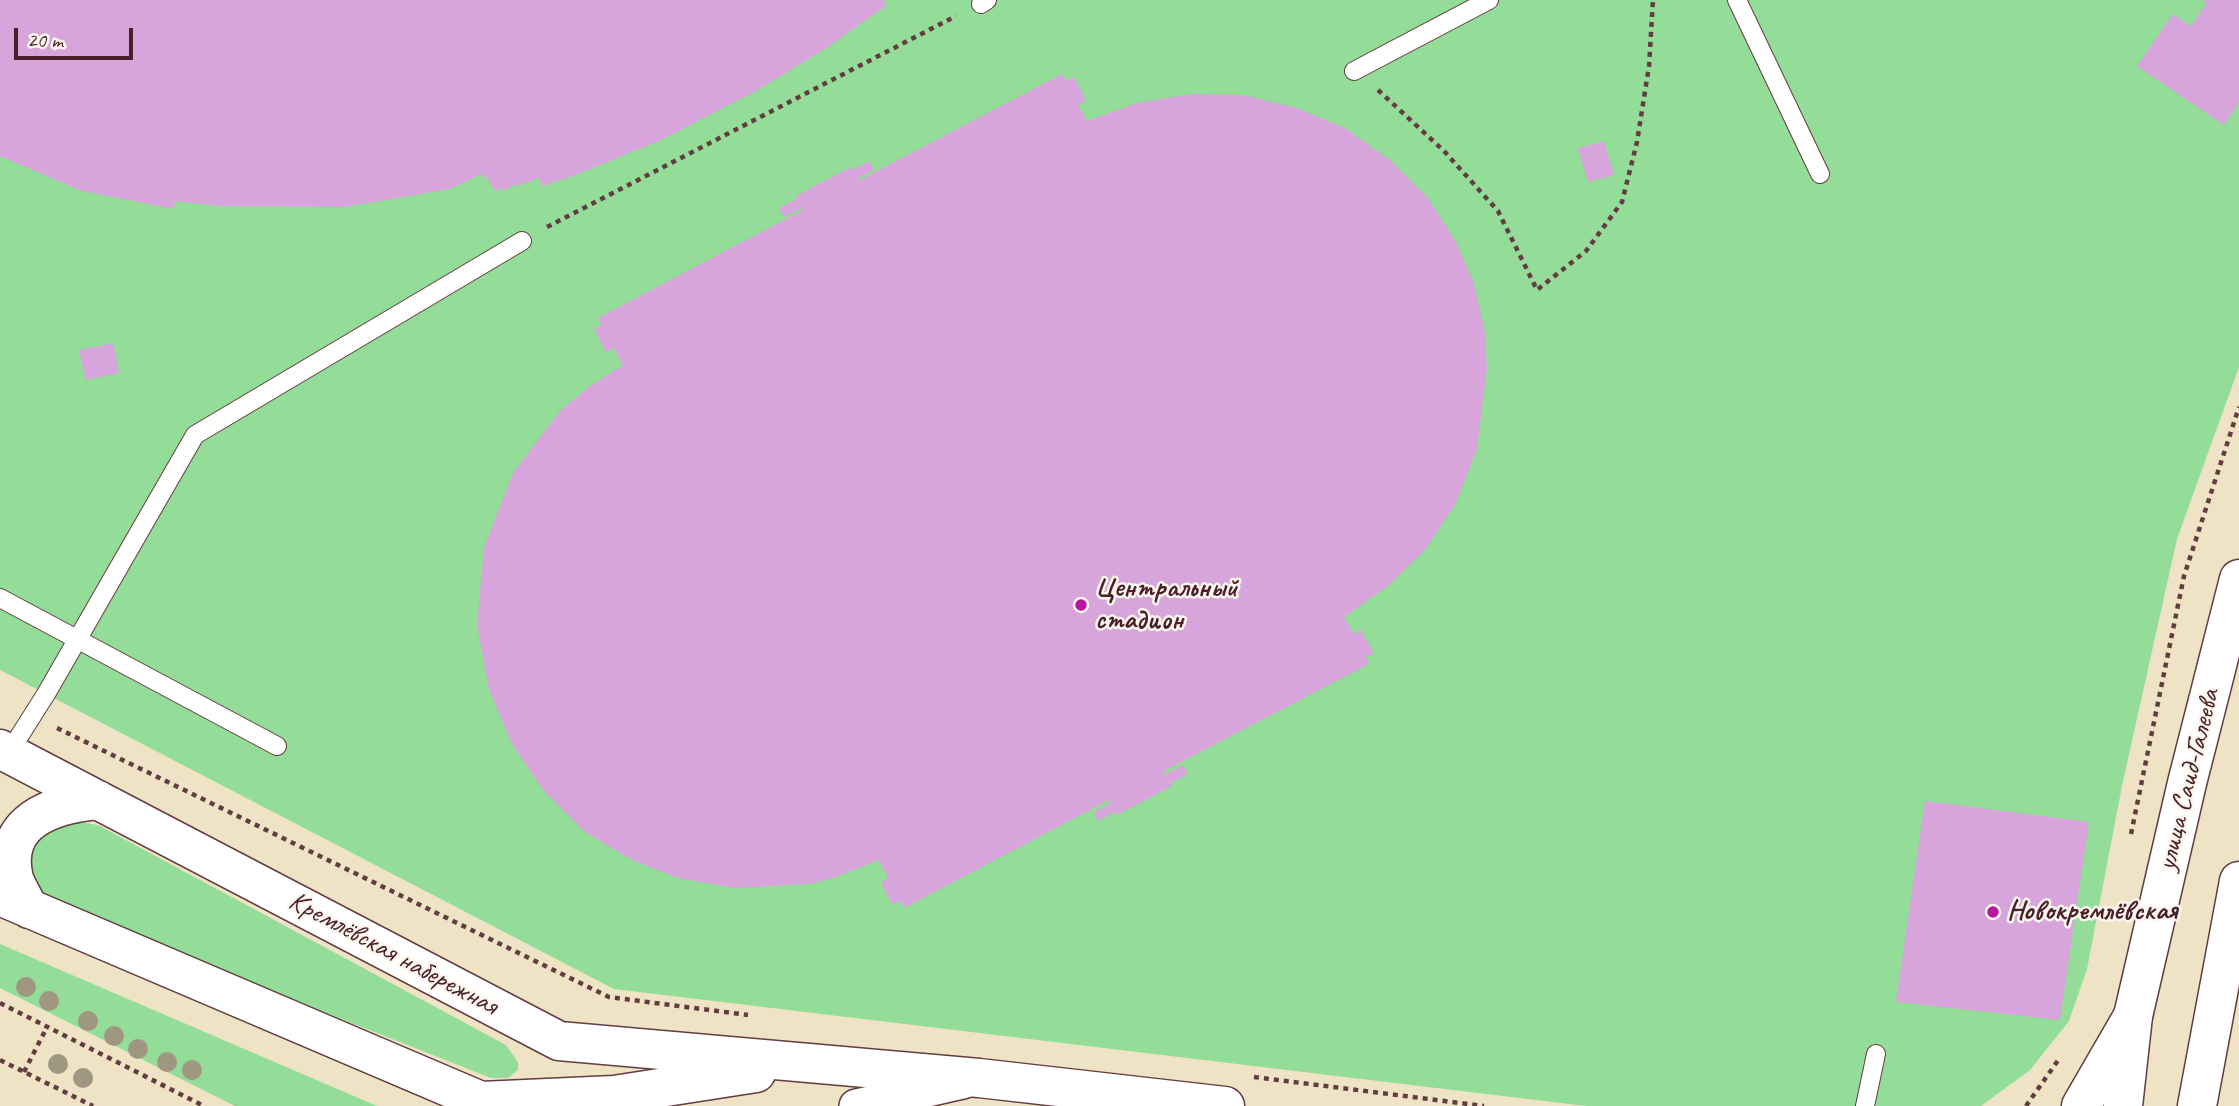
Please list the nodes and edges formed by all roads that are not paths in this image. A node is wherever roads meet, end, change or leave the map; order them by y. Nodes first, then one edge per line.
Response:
1 (1489, 0) edge
2 (1737, 0) edge
3 (1354, 71) road end
4 (1820, 174) dead end
5 (522, 240) road end
6 (2239, 579) edge
7 (0, 598) edge
8 (78, 639) junction
9 (277, 746) dead end
10 (4, 751) edge
11 (98, 800) junction
12 (2239, 881) edge
13 (14, 902) edge
14 (2133, 1016) junction
15 (1876, 1054) dead end
16 (814, 1063) junction
17 (979, 1078) junction
18 (1060, 1097) edge
19 (485, 1104) edge
20 (856, 1106) edge
21 (1225, 1106) edge
22 (1866, 1106) edge
23 (2081, 1106) edge
24 (2123, 1106) edge
25 (2197, 1106) edge

1 - 3 lane
2 - 4 lane
5 - 8 lane
6 - 14 main road, улица Саид-Галеева
7 - 8 lane
8 - 9 lane
8 - 10 lane
10 - 11 main road, Кремлёвская набережная
11 - 13 main road
11 - 16 main road, Кремлёвская набережная
12 - 25 main road
13 - 19 main road, Кремлёвская набережная
14 - 23 main road
14 - 24 main road, улица Саид-Галеева
15 - 22 lane
16 - 17 main road, Кремлёвская набережная
16 - 19 main road, Кремлёвская набережная
17 - 18 main road, Кремлёвская набережная
17 - 20 street
18 - 21 main road, Кремлёвская набережная

